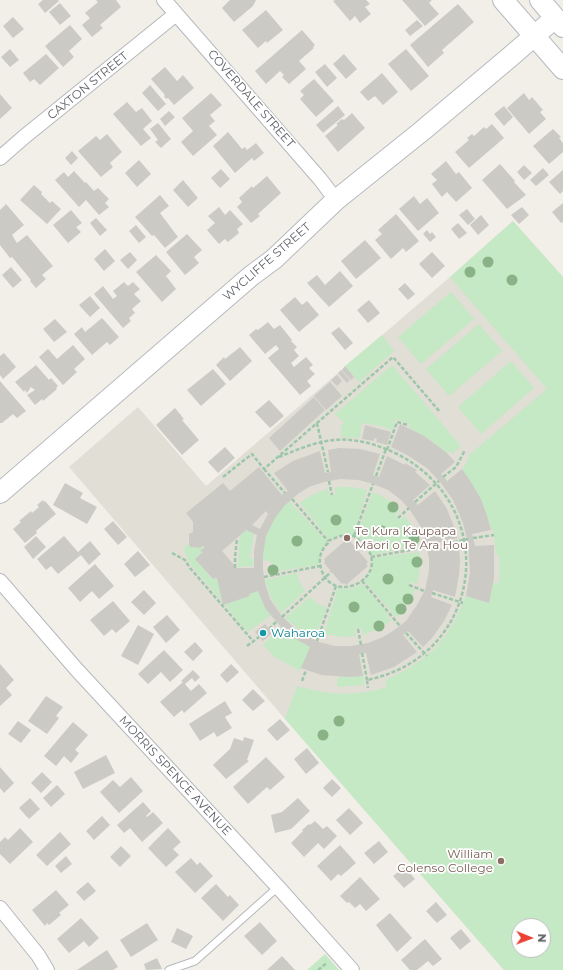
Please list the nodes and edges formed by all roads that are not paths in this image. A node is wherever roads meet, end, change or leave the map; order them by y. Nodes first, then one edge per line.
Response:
1 (164, 0) edge
2 (503, 0) edge
3 (540, 0) edge
4 (176, 14) junction
5 (559, 22) edge
6 (534, 36) junction
7 (563, 69) edge
8 (0, 158) edge
9 (336, 200) junction
10 (0, 494) edge
11 (0, 581) edge
12 (278, 887) junction
13 (0, 908) edge
14 (47, 970) edge
15 (169, 970) edge
16 (352, 970) edge

1 - 4 street, COVERDALE STREET
2 - 6 street
3 - 5 street
4 - 8 street, CAXTON STREET
4 - 9 street, COVERDALE STREET
5 - 6 street, WYCLIFFE STREET
6 - 7 street
6 - 9 street, WYCLIFFE STREET
9 - 10 street, WYCLIFFE STREET
11 - 12 street, MORRIS SPENCE AVENUE
12 - 15 lane
12 - 16 street, MORRIS SPENCE AVENUE
13 - 14 street

